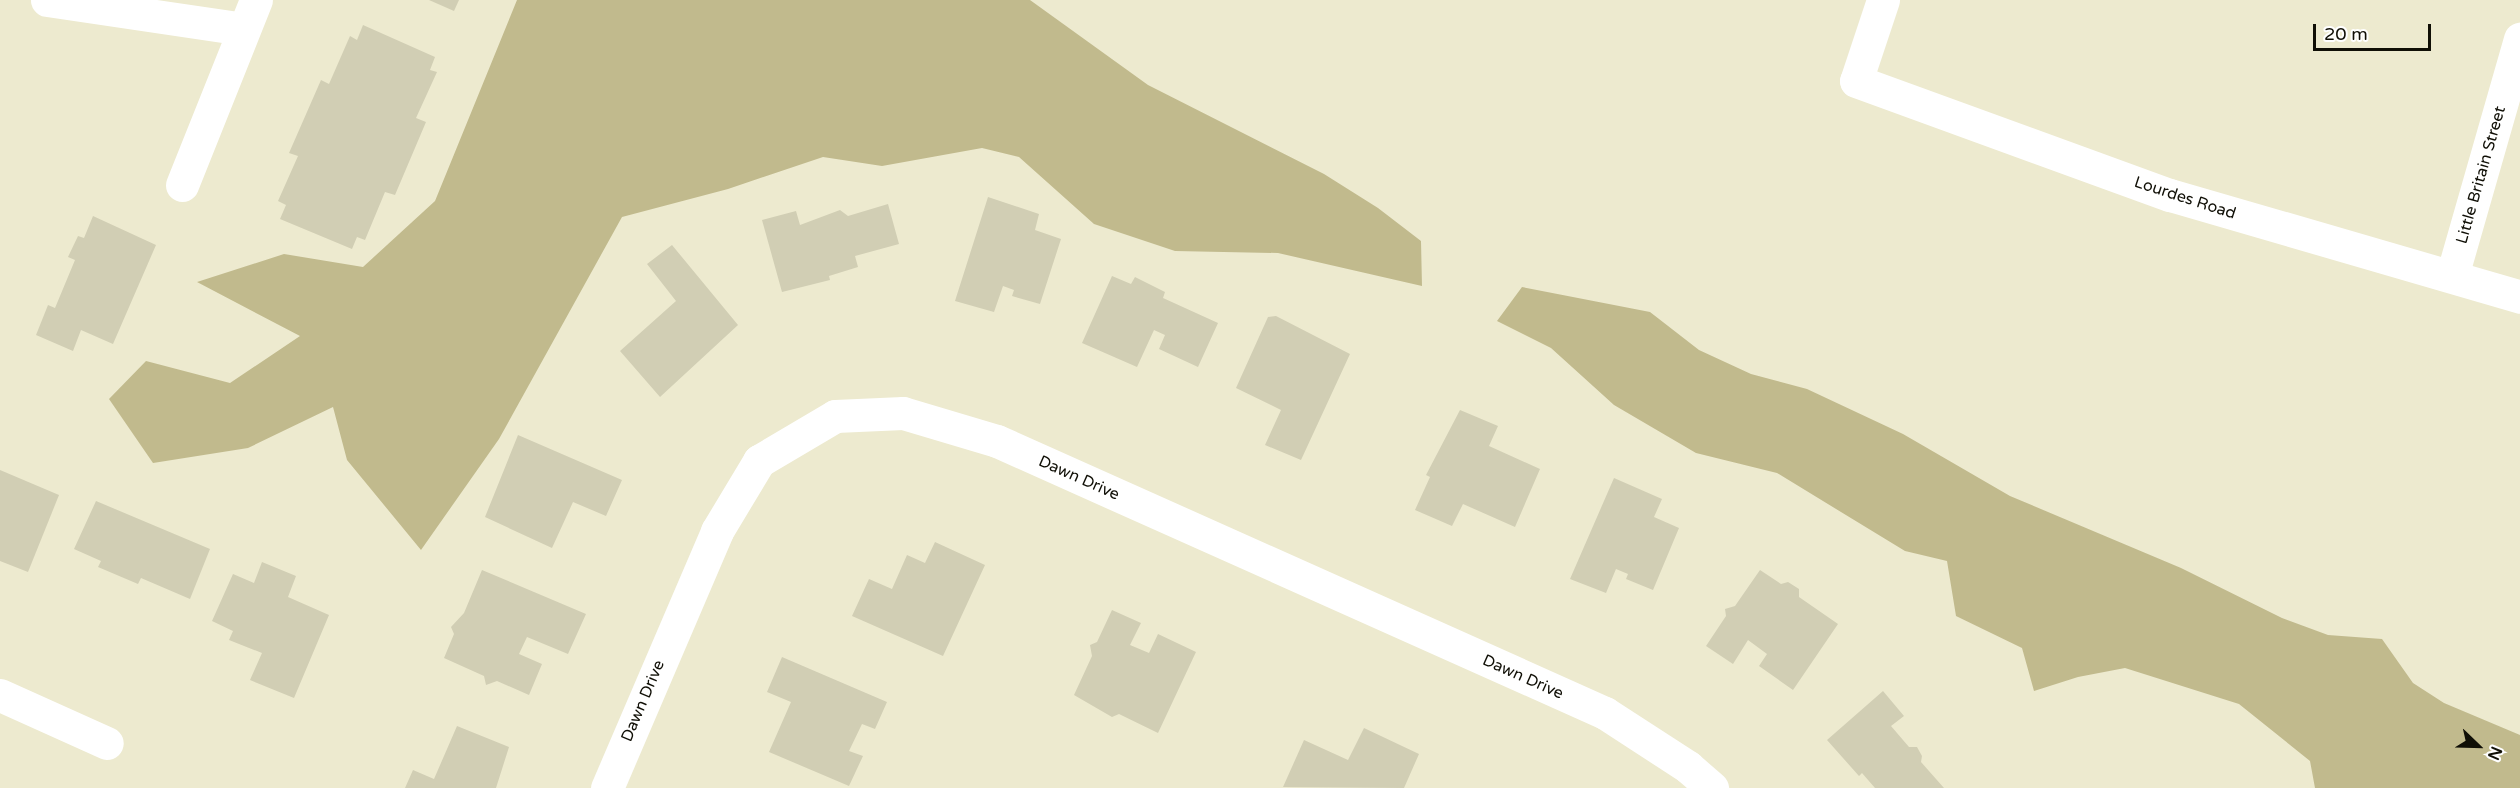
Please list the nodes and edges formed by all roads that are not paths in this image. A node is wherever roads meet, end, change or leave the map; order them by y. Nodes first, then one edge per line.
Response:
1 (47, 0) edge
2 (1882, 0) edge
3 (250, 15) edge
4 (2520, 39) edge
5 (182, 185) dead end
6 (2452, 276) junction
7 (2520, 297) edge
8 (0, 695) edge
9 (107, 742) dead end
10 (607, 788) edge
11 (1712, 788) edge

1 - 3 street
2 - 6 street, Lourdes Road
3 - 5 street
4 - 6 street, Little Britain Street
6 - 7 street, Lourdes Road
8 - 9 street
10 - 11 street, Dawn Drive

